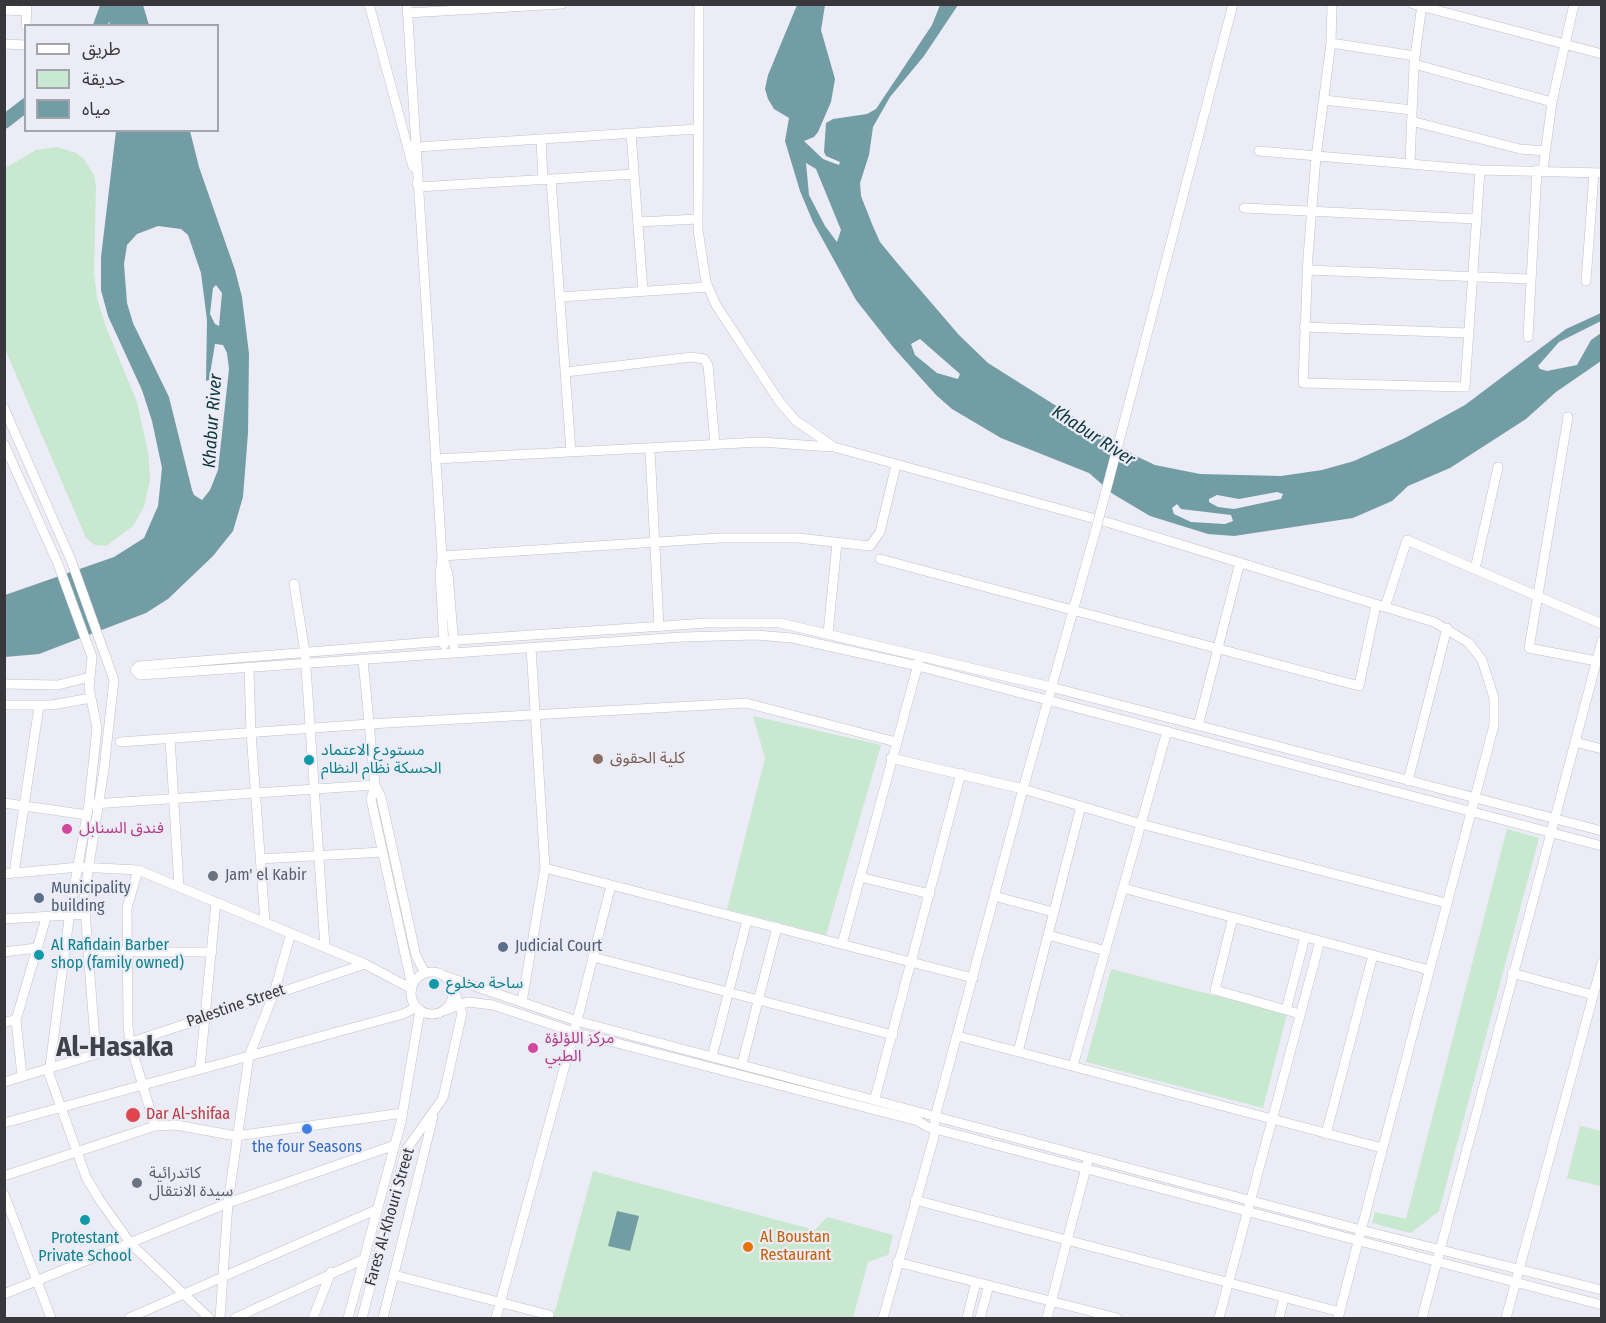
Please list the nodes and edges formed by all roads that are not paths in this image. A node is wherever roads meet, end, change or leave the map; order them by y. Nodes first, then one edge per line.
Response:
1 (369, 4) edge
2 (562, 4) edge
3 (699, 4) edge
4 (1233, 4) edge
5 (1332, 4) edge
6 (1574, 4) edge
7 (1419, 5) edge
8 (27, 8) edge
9 (407, 9) edge
10 (4, 10) edge
11 (26, 24) edge
12 (1331, 42) junction
13 (4, 44) edge
14 (1564, 44) junction
15 (24, 45) edge
16 (1602, 54) edge
17 (1414, 60) junction
18 (1323, 100) junction
19 (1552, 102) junction
20 (1412, 110) junction
21 (1412, 121) junction
22 (698, 129) junction
23 (631, 133) junction
24 (541, 139) junction
25 (416, 147) junction
26 (1259, 151) dead end
27 (1545, 152) junction
28 (1316, 157) junction
29 (1410, 164) junction
30 (1480, 170) junction
31 (1540, 170) junction
32 (1598, 173) edge
33 (634, 174) junction
34 (547, 179) junction
35 (418, 188) junction
36 (1244, 208) dead end
37 (1312, 212) junction
38 (698, 219) junction
39 (1476, 219) junction
40 (638, 222) junction
41 (1307, 270) junction
42 (1471, 276) junction
43 (1532, 279) junction
44 (1586, 281) dead end
45 (707, 287) junction
46 (643, 291) junction
47 (560, 297) junction
48 (1304, 327) junction
49 (1468, 333) junction
50 (1528, 337) dead end
51 (566, 372) junction
52 (4, 408) edge
53 (1568, 417) dead end
54 (4, 444) edge
55 (715, 444) junction
56 (834, 447) junction
57 (650, 449) junction
58 (571, 452) junction
59 (435, 459) junction
60 (896, 465) junction
61 (1498, 467) dead end
62 (60, 536) junction
63 (48, 542) junction
64 (654, 542) junction
65 (837, 543) junction
66 (442, 556) junction
67 (880, 558) dead end
68 (1240, 562) junction
69 (1474, 569) junction
70 (294, 584) dead end
71 (1540, 597) junction
72 (1381, 606) junction
73 (1072, 611) junction
74 (1602, 624) edge
75 (659, 627) junction
76 (1447, 628) junction
77 (828, 633) junction
78 (448, 640) junction
79 (1602, 641) edge
80 (531, 648) junction
81 (1218, 649) junction
82 (305, 652) junction
83 (449, 653) junction
84 (921, 656) junction
85 (363, 660) junction
86 (1596, 661) junction
87 (306, 663) junction
88 (918, 666) junction
89 (249, 668) junction
90 (90, 677) junction
91 (4, 684) edge
92 (1051, 687) junction
93 (92, 698) junction
94 (1048, 699) junction
95 (4, 705) edge
96 (39, 706) junction
97 (536, 714) junction
98 (369, 724) junction
99 (1198, 726) junction
100 (310, 728) junction
101 (1167, 731) junction
102 (251, 732) junction
103 (170, 738) junction
104 (120, 742) dead end
105 (896, 742) junction
106 (1575, 742) junction
107 (1602, 749) edge
108 (891, 758) junction
109 (961, 773) junction
110 (1408, 781) junction
111 (375, 785) junction
112 (314, 789) junction
113 (1023, 789) junction
114 (255, 794) junction
115 (1476, 798) junction
116 (174, 799) junction
117 (4, 804) edge
118 (94, 804) junction
119 (24, 806) junction
120 (1081, 806) junction
121 (1472, 811) junction
122 (87, 815) junction
123 (1555, 818) junction
124 (1141, 824) junction
125 (1602, 831) edge
126 (1551, 832) junction
127 (1602, 846) edge
128 (382, 852) junction
129 (319, 856) junction
130 (260, 859) junction
131 (79, 867) junction
132 (90, 867) junction
133 (545, 868) junction
134 (138, 870) junction
135 (9, 874) edge
136 (860, 877) junction
137 (611, 885) junction
138 (179, 887) junction
139 (1123, 888) junction
140 (930, 894) junction
141 (994, 896) junction
142 (216, 902) junction
143 (1446, 903) junction
144 (1053, 912) junction
145 (85, 914) junction
146 (70, 916) junction
147 (1233, 917) junction
148 (46, 918) junction
149 (4, 919) edge
150 (747, 920) junction
151 (265, 922) junction
152 (777, 927) junction
153 (291, 933) junction
154 (1048, 935) junction
155 (1305, 937) junction
156 (1320, 941) junction
157 (842, 944) junction
158 (325, 947) junction
159 (37, 948) junction
160 (1106, 951) junction
161 (4, 952) edge
162 (88, 952) junction
163 (126, 952) junction
164 (212, 952) junction
165 (1373, 955) junction
166 (593, 957) junction
167 (912, 962) junction
168 (1602, 963) edge
169 (365, 964) junction
170 (1429, 970) junction
171 (425, 973) junction
172 (1512, 973) junction
173 (445, 976) junction
174 (973, 978) junction
175 (452, 985) junction
176 (412, 988) junction
177 (729, 992) junction
178 (273, 993) junction
179 (1593, 996) junction
180 (758, 1000) junction
181 (522, 1002) junction
182 (461, 1004) junction
183 (493, 1005) junction
184 (418, 1009) junction
185 (1286, 1010) junction
186 (443, 1011) junction
187 (1300, 1014) junction
188 (207, 1016) junction
189 (462, 1017) junction
190 (16, 1020) junction
191 (577, 1021) junction
192 (4, 1022) edge
193 (574, 1032) junction
194 (893, 1035) junction
195 (958, 1036) junction
196 (130, 1042) junction
197 (1018, 1052) junction
198 (96, 1054) junction
199 (249, 1056) junction
200 (712, 1057) junction
201 (742, 1064) junction
202 (1073, 1066) junction
203 (50, 1067) junction
204 (200, 1068) junction
205 (22, 1076) junction
206 (4, 1082) edge
207 (142, 1083) junction
208 (875, 1098) junction
209 (60, 1109) junction
210 (403, 1113) junction
211 (434, 1113) junction
212 (935, 1117) junction
213 (1272, 1119) junction
214 (4, 1123) edge
215 (155, 1126) junction
216 (935, 1128) junction
217 (1326, 1134) junction
218 (236, 1136) junction
219 (395, 1145) junction
220 (1382, 1148) junction
221 (77, 1152) junction
222 (1088, 1157) junction
223 (1086, 1168) junction
224 (4, 1176) edge
225 (4, 1194) edge
226 (915, 1200) junction
227 (1250, 1200) junction
228 (228, 1203) junction
229 (378, 1209) junction
230 (1247, 1211) junction
231 (1361, 1230) junction
232 (1067, 1241) junction
233 (1358, 1241) junction
234 (131, 1244) junction
235 (1441, 1249) junction
236 (364, 1259) junction
237 (897, 1262) junction
238 (1437, 1262) junction
239 (1519, 1268) junction
240 (331, 1272) junction
241 (394, 1275) junction
242 (224, 1276) junction
243 (38, 1282) junction
244 (976, 1282) junction
245 (1516, 1282) junction
246 (1228, 1284) junction
247 (989, 1285) junction
248 (1602, 1290) edge
249 (4, 1294) edge
250 (184, 1294) junction
251 (1284, 1298) junction
252 (1052, 1301) junction
253 (500, 1303) junction
254 (1602, 1305) edge
255 (549, 1315) dead end
256 (1339, 1315) edge
257 (51, 1318) edge
258 (129, 1318) edge
259 (209, 1318) edge
260 (220, 1318) edge
261 (235, 1318) edge
262 (313, 1318) edge
263 (348, 1318) edge
264 (362, 1318) edge
265 (383, 1318) edge
266 (496, 1318) edge
267 (884, 1318) edge
268 (967, 1318) edge
269 (980, 1318) edge
270 (1047, 1318) edge
271 (1117, 1318) edge
272 (1218, 1318) edge
273 (1278, 1318) edge
274 (1422, 1318) edge
275 (1506, 1318) edge

1 - 35 street
2 - 9 street
3 - 22 street
4 - 73 street, bridge
5 - 12 street
6 - 14 street
7 - 14 street
7 - 17 street
8 - 10 street
8 - 11 street
9 - 25 street
12 - 17 street
12 - 18 street
13 - 15 street
14 - 16 street
14 - 19 street
17 - 19 street
17 - 20 street
18 - 20 street
18 - 28 street
19 - 27 street
20 - 21 street
21 - 27 street
21 - 29 street
22 - 23 street
22 - 38 street
23 - 24 street
23 - 33 street
24 - 25 street
24 - 34 street
25 - 35 street
26 - 28 street
27 - 31 street
28 - 29 street
28 - 37 street
29 - 30 street
30 - 31 street
30 - 39 street
31 - 32 street
31 - 43 street
32 - 44 street
33 - 34 street
33 - 40 street
34 - 35 street
34 - 47 street
35 - 59 street
36 - 37 street
37 - 39 street
37 - 41 street
38 - 40 street
38 - 45 street
39 - 42 street
40 - 46 street
41 - 42 street
41 - 48 street
42 - 43 street
42 - 49 street
43 - 50 street
45 - 46 street
45 - 56 street
46 - 47 street
47 - 51 street
48 - 49 street
48 - 49 street
51 - 55 street
51 - 58 street
52 - 62 street
53 - 71 street
54 - 63 street
55 - 56 street
55 - 57 street
56 - 60 street
57 - 58 street
57 - 64 street
58 - 59 street
59 - 66 street
60 - 65 street
60 - 68 street
61 - 69 street
62 - 63 street
62 - 118 street
63 - 90 street
64 - 65 street
64 - 66 street
64 - 75 street
65 - 77 street
66 - 78 street
67 - 73 street
68 - 72 street
68 - 81 street
69 - 71 street
69 - 72 street
70 - 82 street
71 - 74 street
71 - 86 street
72 - 76 street
72 - 81 street
73 - 81 street
73 - 92 street
75 - 77 street
75 - 78 street
76 - 110 street
76 - 115 street
77 - 84 street
78 - 82 street
78 - 83 street
79 - 86 street
80 - 83 street
80 - 88 street
80 - 97 street
81 - 99 street
82 - 87 street
82 - 89 street
83 - 85 street
84 - 88 street
84 - 92 street
85 - 87 street
85 - 98 street
86 - 106 street
87 - 89 street
87 - 100 street
88 - 94 street
88 - 105 street
89 - 102 street
90 - 91 street
90 - 93 street
92 - 94 street
92 - 99 street
93 - 96 street
93 - 118 street
94 - 101 street
94 - 113 street
95 - 96 street
96 - 119 street
97 - 98 street
97 - 105 street
97 - 133 street
98 - 100 street
98 - 111 street
99 - 110 street
100 - 102 street
100 - 112 street
101 - 121 street
101 - 124 street
102 - 103 street
102 - 114 street
103 - 104 street
103 - 116 street
105 - 108 street
106 - 107 street
106 - 123 street
108 - 109 street
108 - 136 street
109 - 113 street
109 - 140 street
110 - 115 street
111 - 112 street
111 - 128 street
111 - 171 street
112 - 114 street
112 - 129 street
113 - 120 street
113 - 141 street
114 - 116 street
114 - 130 street
115 - 121 street
115 - 123 street
116 - 118 street
116 - 138 street
117 - 119 street
118 - 122 street
118 - 132 street
119 - 122 street
119 - 135 street
120 - 124 street
120 - 144 street
121 - 126 street
121 - 143 street
122 - 131 street
123 - 125 street
123 - 126 street
124 - 139 street
124 - 143 street
126 - 127 street
126 - 172 street
128 - 129 street
128 - 176 street
129 - 130 street
129 - 158 street
130 - 151 street
131 - 132 street
131 - 135 street
131 - 146 street
132 - 134 street
132 - 145 street
133 - 137 street
133 - 181 street
134 - 138 street
134 - 163 street
136 - 140 street
136 - 157 street
137 - 150 street
137 - 166 street
138 - 142 street
139 - 147 street
139 - 160 street
140 - 167 street
141 - 144 street
141 - 174 street
142 - 151 street
142 - 164 street
143 - 170 street
144 - 154 street
145 - 146 street
145 - 162 street
146 - 148 street
146 - 203 street
147 - 155 street
147 - 185 street
148 - 149 street
148 - 159 street
150 - 152 street
150 - 177 street
151 - 153 street
152 - 157 street
152 - 180 street
153 - 158 street
153 - 178 street
154 - 160 street
154 - 197 street
155 - 156 street
155 - 185 street
156 - 165 street
156 - 187 street
157 - 167 street
158 - 169 street
159 - 161 street
159 - 190 street
160 - 202 street
162 - 163 street
162 - 198 street
163 - 164 street
163 - 196 street
164 - 188 street
165 - 170 street
165 - 217 street
166 - 177 street
166 - 191 street
167 - 174 street
167 - 194 street
168 - 179 street
169 - 176 street
169 - 178 street, Palestine Street
170 - 220 street
171 - 173 street
171 - 176 street
172 - 179 street
172 - 235 street
173 - 175 street
173 - 181 street
174 - 195 street
175 - 182 street, Fares Al-Khouri Street
175 - 186 street
176 - 184 street
177 - 180 street
177 - 200 street
178 - 188 street, Palestine Street
178 - 199 street
179 - 239 street
180 - 194 street
180 - 201 street
181 - 191 street
182 - 183 street
182 - 186 street
182 - 189 street, Fares Al-Khouri Street
183 - 189 street
183 - 193 street
184 - 186 street
184 - 199 street
184 - 210 street
185 - 187 street
187 - 213 street
188 - 196 street, Palestine Street
188 - 204 street
189 - 211 street, Fares Al-Khouri Street
190 - 192 street
190 - 205 street
191 - 193 street
191 - 200 street
193 - 216 street
193 - 253 street
194 - 208 street
195 - 197 street
195 - 212 street
196 - 198 street, Palestine Street
196 - 207 street
197 - 202 street
198 - 203 street, Palestine Street
199 - 204 street
199 - 218 street
200 - 201 street
201 - 208 street
202 - 213 street
203 - 205 street, Palestine Street
203 - 209 street
204 - 207 street
205 - 206 street, Palestine Street
207 - 209 street
207 - 215 street
208 - 212 street
209 - 214 street
209 - 221 street
210 - 218 street
210 - 219 street
211 - 241 street
211 - 264 street, Fares Al-Khouri Street
212 - 216 street
212 - 222 street
213 - 217 street
213 - 227 street
215 - 218 street
215 - 221 street
216 - 223 street
216 - 226 street
217 - 220 street
218 - 228 street
219 - 228 street
219 - 229 street
220 - 231 street
221 - 224 street
221 - 234 street
222 - 223 street
222 - 227 street
223 - 230 street
223 - 232 street
225 - 243 street
226 - 232 street
226 - 237 street
227 - 230 street
227 - 231 street
228 - 234 street
228 - 242 street
229 - 236 street
229 - 242 street
230 - 233 street
230 - 246 street
231 - 233 street
231 - 235 street
232 - 246 street
232 - 252 street
233 - 238 street
233 - 256 street
234 - 243 street
234 - 250 street
235 - 238 street
235 - 239 street
236 - 240 street
236 - 263 street
237 - 244 street
237 - 267 street
238 - 245 street
238 - 274 street
239 - 245 street
239 - 248 street
240 - 261 street
240 - 262 street
241 - 253 street
241 - 265 street
242 - 250 street
242 - 260 street
243 - 249 street
243 - 257 street
244 - 247 street
244 - 268 street
245 - 254 street
245 - 275 street
246 - 251 street
246 - 272 street
247 - 252 street
247 - 269 street
250 - 258 street
250 - 259 street
251 - 256 street
251 - 273 street
252 - 270 street
252 - 271 street
253 - 255 street
253 - 266 street

